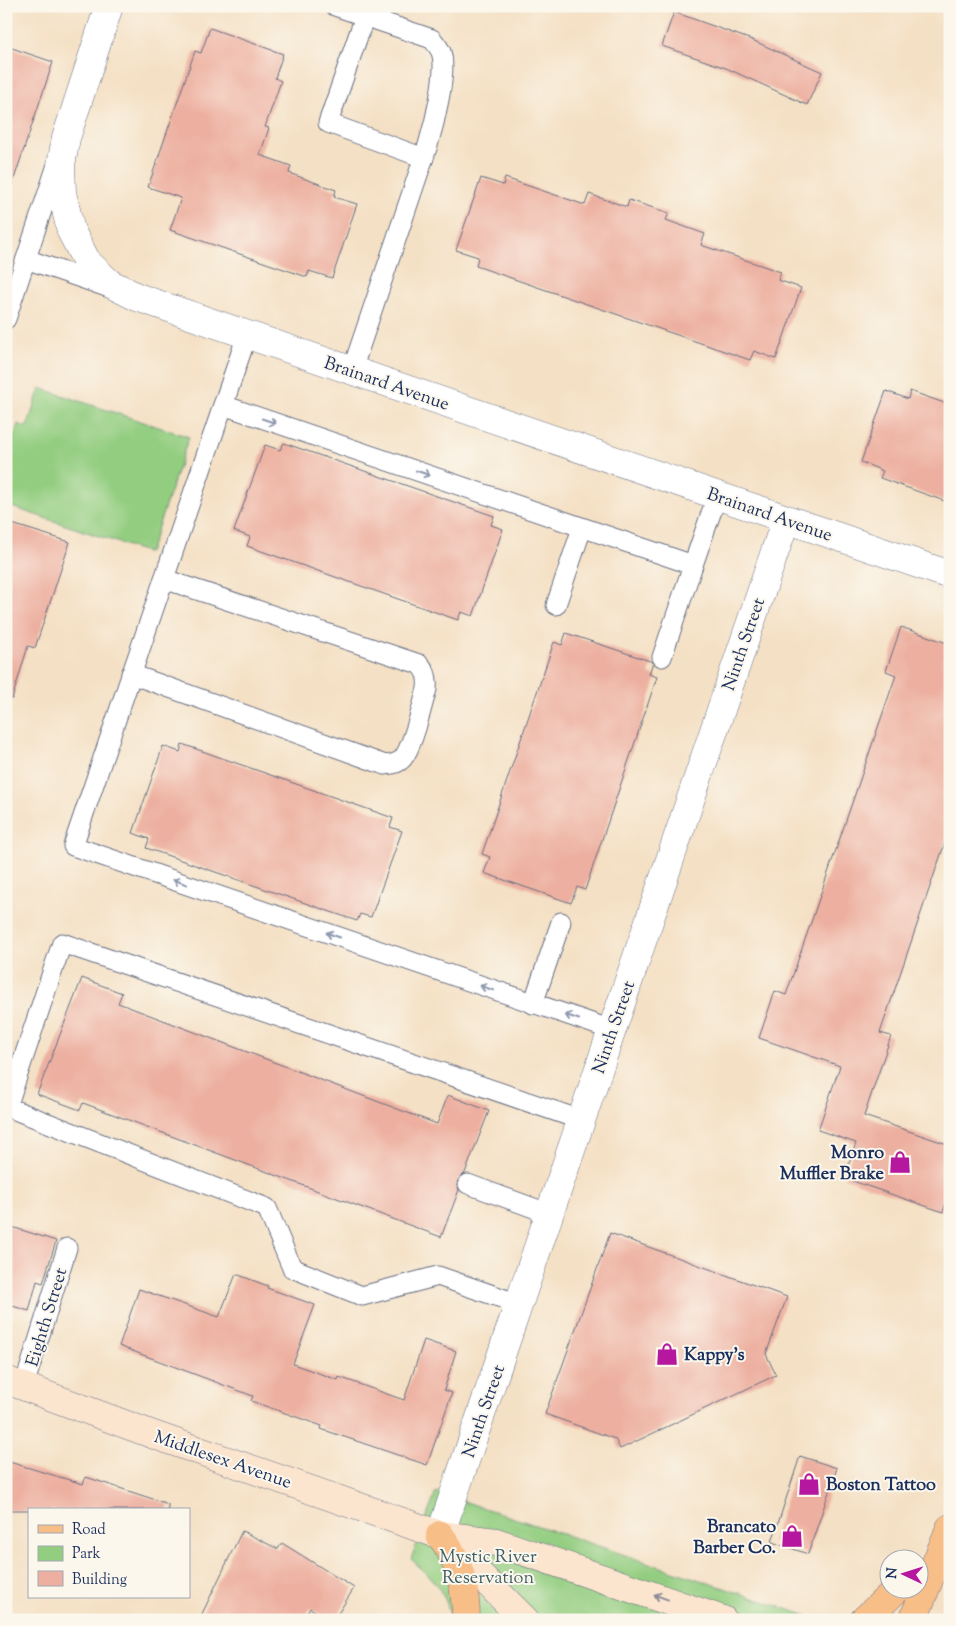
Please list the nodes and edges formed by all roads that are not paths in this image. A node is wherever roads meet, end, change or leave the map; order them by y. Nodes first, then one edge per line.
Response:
1 (109, 6) edge
2 (335, 6) edge
3 (364, 16) junction
4 (66, 138) junction
5 (424, 158) junction
6 (26, 259) junction
7 (137, 297) junction
8 (6, 319) edge
9 (247, 335) junction
10 (352, 370) junction
11 (223, 406) junction
12 (716, 496) junction
13 (786, 519) junction
14 (582, 528) junction
15 (693, 565) junction
16 (950, 575) edge
17 (164, 579) junction
18 (556, 605) dead end
19 (662, 657) dead end
20 (131, 674) junction
21 (561, 922) dead end
22 (533, 1004) junction
23 (612, 1030) junction
24 (581, 1120) junction
25 (468, 1184) dead end
26 (550, 1214) junction
27 (67, 1248) dead end
28 (519, 1304) junction
29 (15, 1383) edge
30 (949, 1530) edge
31 (440, 1535) junction
32 (928, 1556) edge
33 (887, 1598) edge
34 (466, 1620) edge
35 (525, 1620) edge
36 (723, 1620) edge
37 (864, 1620) edge
38 (913, 1620) edge

1 - 4 street, Brainard Avenue
2 - 3 lane
3 - 5 lane
3 - 5 lane
4 - 6 lane
4 - 7 street, Brainard Avenue
5 - 10 lane
6 - 7 lane
6 - 8 lane
7 - 9 street, Brainard Avenue
9 - 10 street, Brainard Avenue
9 - 11 lane
10 - 12 street, Brainard Avenue
11 -> 14 lane
11 - 17 lane
12 - 13 street, Brainard Avenue
12 - 15 lane
13 - 16 street, Brainard Avenue
13 - 23 street, Ninth Street
14 - 15 lane
14 - 18 lane
15 - 19 lane
17 - 20 lane
17 - 20 lane
22 -> 20 lane
21 - 22 lane
23 -> 22 lane
23 - 24 street, Ninth Street
24 - 26 street, Ninth Street
24 - 28 lane
25 - 26 lane
26 - 28 street, Ninth Street
27 - 29 lane, Eighth Street
28 - 31 street, Ninth Street
29 - 31 main road, Middlesex Avenue
30 - 32 main road
30 - 38 main road
31 - 34 main road
31 - 35 main road, Middlesex Avenue
36 -> 31 main road, Middlesex Avenue
33 - 37 main road

